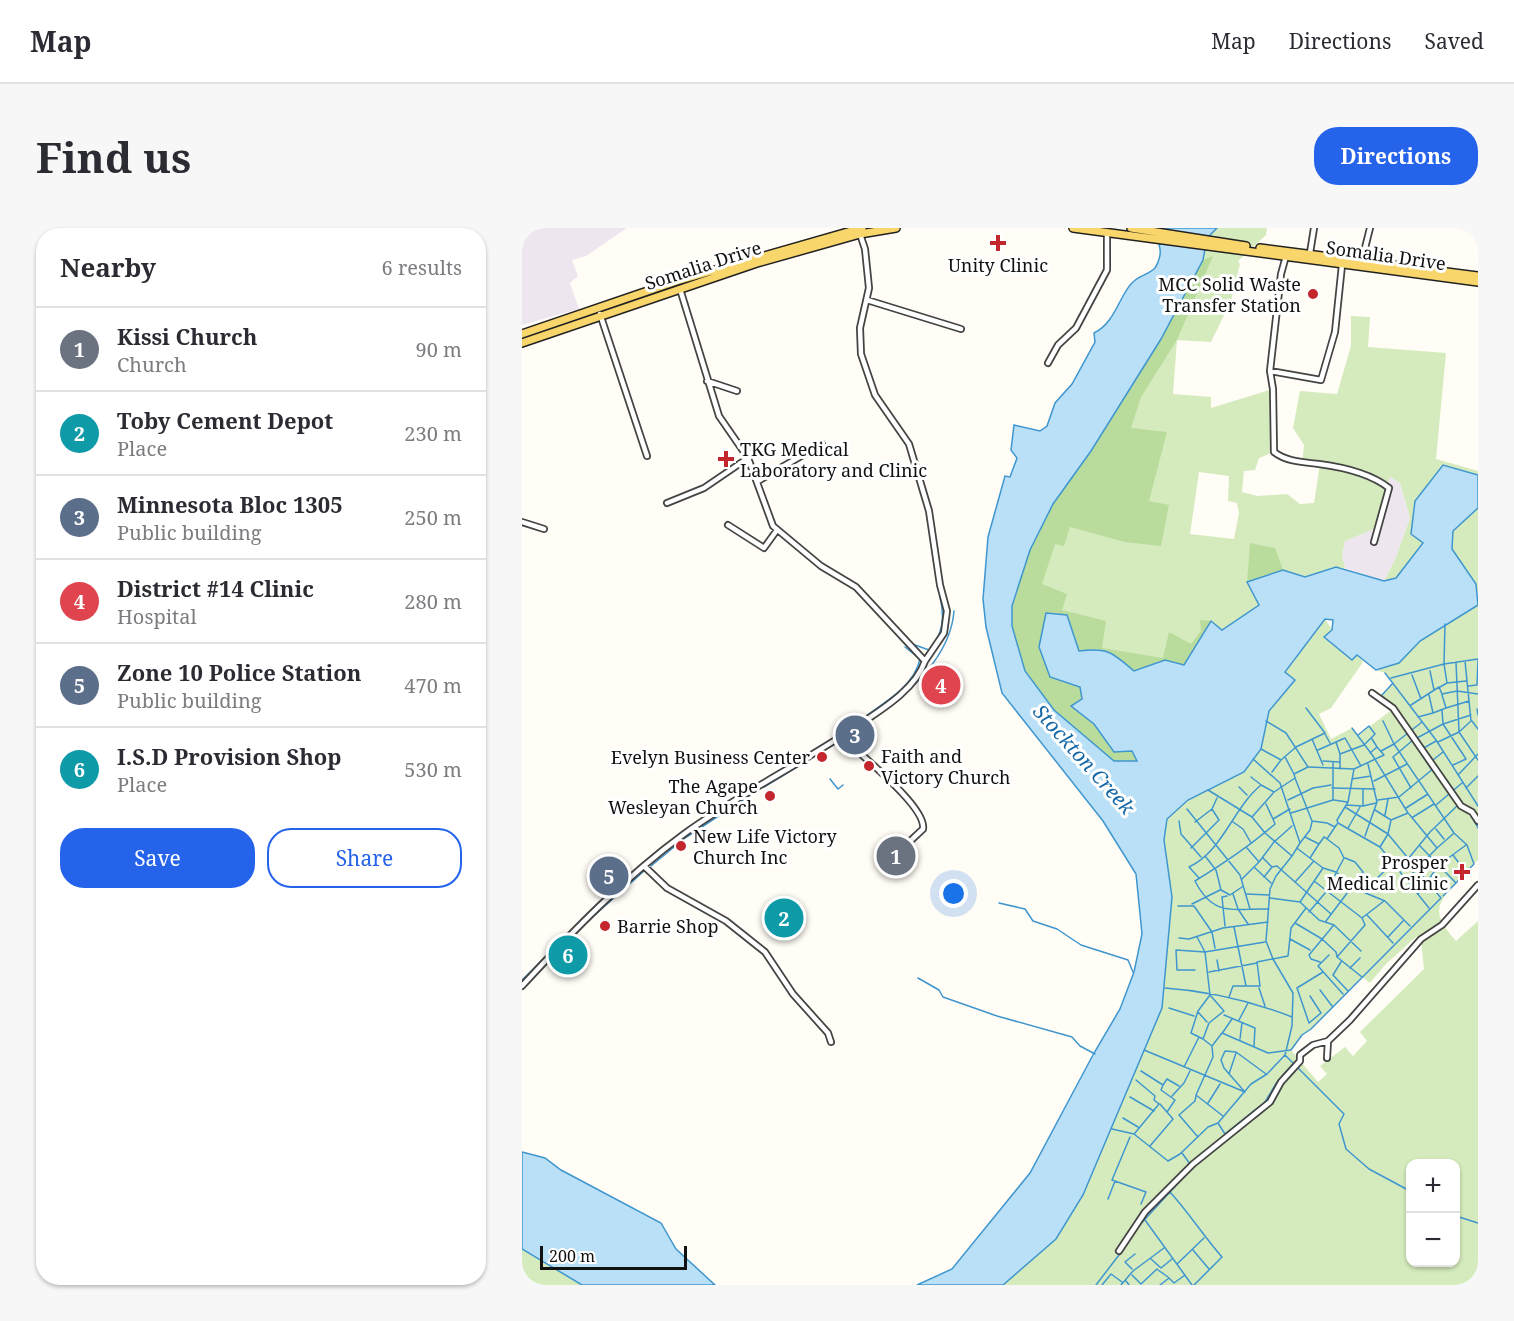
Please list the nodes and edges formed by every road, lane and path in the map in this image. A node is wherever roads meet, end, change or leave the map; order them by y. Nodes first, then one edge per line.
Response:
1 (896, 228) edge
2 (1073, 228) edge
3 (1131, 228) edge
4 (1314, 228) edge
5 (1370, 228) edge
6 (861, 231) edge
7 (1107, 232) junction
8 (1160, 236) junction
9 (1218, 244) junction
10 (1310, 253) junction
11 (1286, 256) junction
12 (1362, 260) junction
13 (1342, 265) junction
14 (1478, 276) edge
15 (677, 280) junction
16 (1478, 282) edge
17 (680, 289) junction
18 (867, 300) junction
19 (600, 314) junction
20 (961, 328) dead end
21 (522, 334) edge
22 (522, 343) edge
23 (1048, 363) dead end
24 (1270, 371) junction
25 (707, 381) junction
26 (737, 391) dead end
27 (822, 444) dead end
28 (647, 456) dead end
29 (748, 458) junction
30 (758, 481) junction
31 (667, 503) dead end
32 (522, 522) edge
33 (728, 525) dead end
34 (544, 530) dead end
35 (777, 530) junction
36 (1374, 542) dead end
37 (925, 661) junction
38 (1372, 693) dead end
39 (845, 734) junction
40 (1478, 821) edge
41 (906, 846) dead end
42 (644, 866) junction
43 (1478, 885) edge
44 (522, 986) edge
45 (1328, 1041) junction
46 (831, 1042) dead end
47 (1327, 1058) dead end
48 (1119, 1251) dead end

1 - 6 main road, Somalia Drive
2 - 7 main road
3 - 8 main road
4 - 10 street
5 - 12 street
6 - 15 main road, Somalia Drive
6 - 17 main road, Somalia Drive
6 - 18 street
7 - 8 main road
7 - 23 street
8 - 9 main road
9 - 10 main road, Somalia Drive
9 - 11 main road, Somalia Drive
10 - 12 main road, Somalia Drive
11 - 13 main road, Somalia Drive
11 - 24 street
12 - 14 main road, Somalia Drive
13 - 16 main road, Somalia Drive
13 - 24 street
15 - 17 street
15 - 21 main road, Somalia Drive
17 - 19 main road, Somalia Drive
17 - 25 street
18 - 20 street
18 - 37 street
19 - 22 main road, Somalia Drive
19 - 28 street
24 - 36 street
25 - 26 street
25 - 29 street
27 - 30 street
29 - 30 street
29 - 31 street
30 - 35 street
32 - 34 street
33 - 35 street
35 - 37 street
37 - 39 street
38 - 40 street
39 - 41 street
39 - 42 street
42 - 44 street
42 - 46 street
43 - 45 street
45 - 47 street
45 - 48 street

